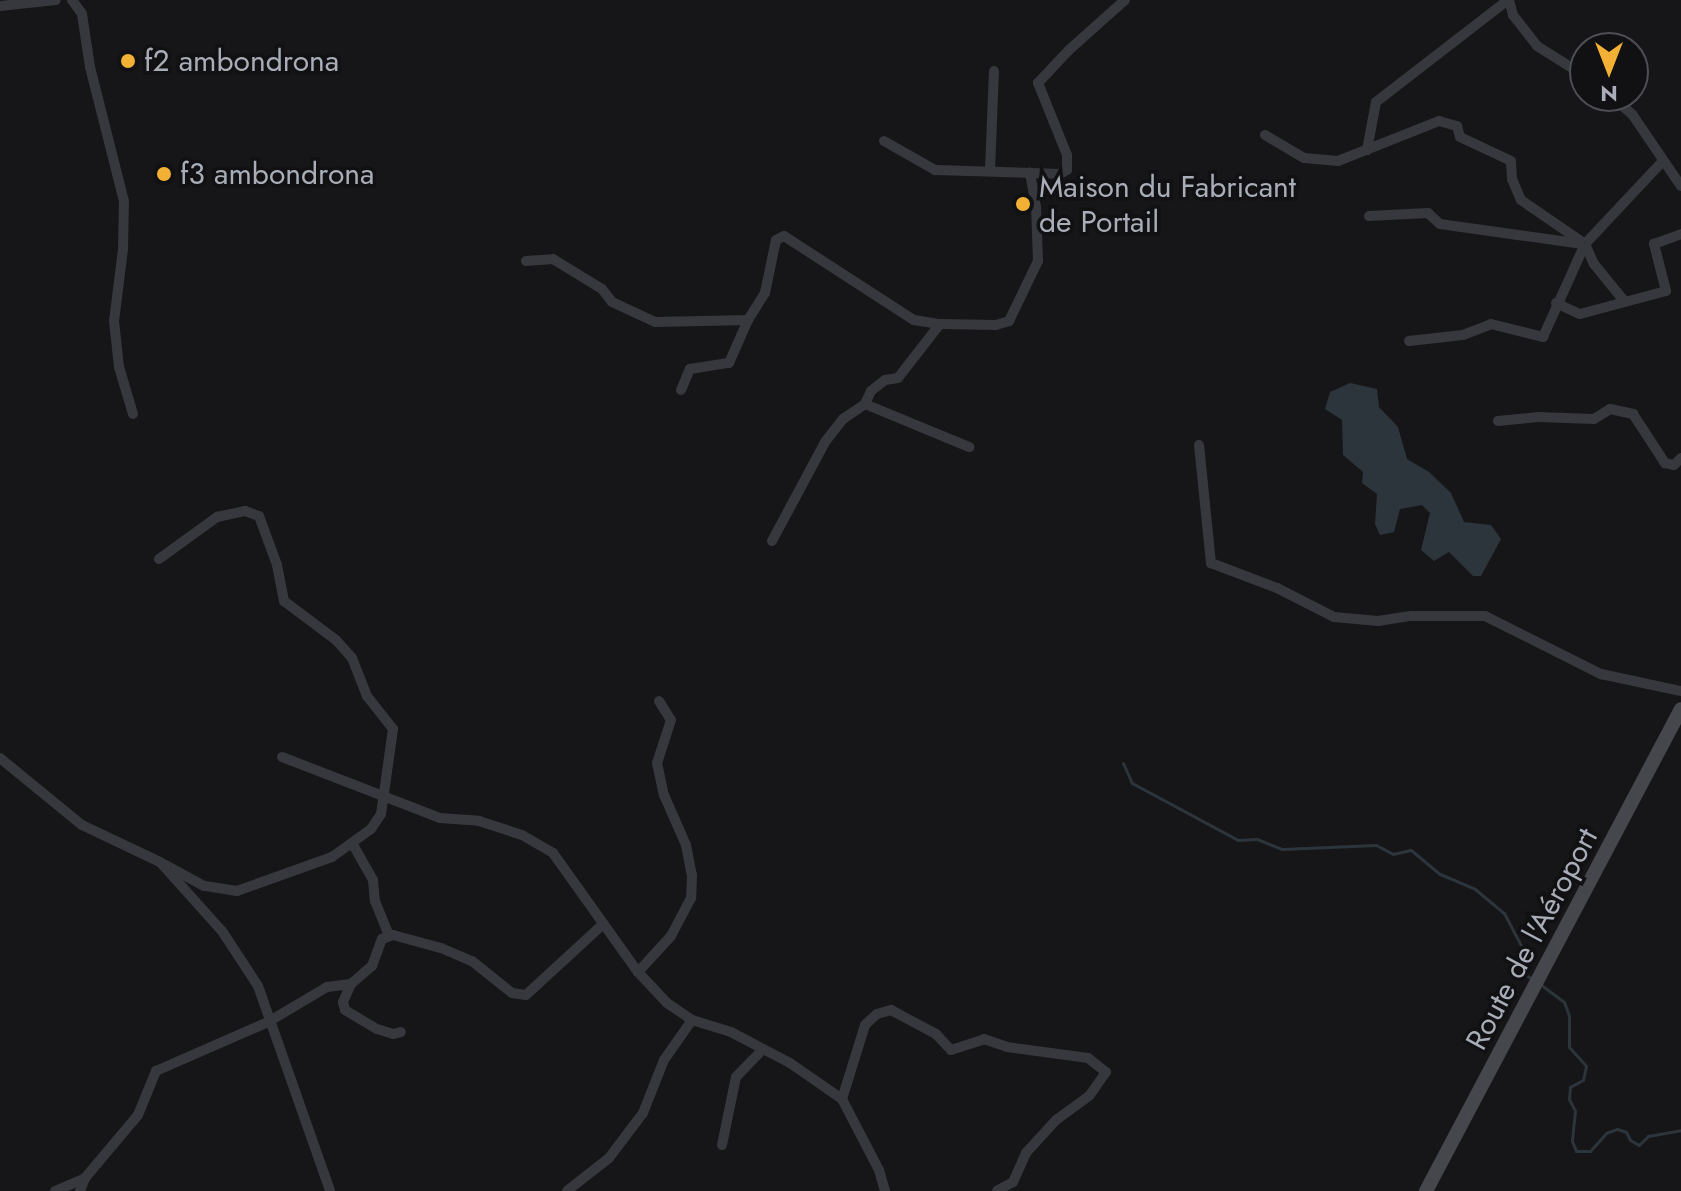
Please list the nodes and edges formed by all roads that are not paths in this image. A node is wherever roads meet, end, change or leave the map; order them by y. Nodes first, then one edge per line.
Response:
1 (56, 0) edge
2 (72, 0) edge
3 (1125, 0) edge
4 (1508, 0) edge
5 (0, 6) edge
6 (1569, 66) edge
7 (994, 71) dead end
8 (1630, 112) edge
9 (1265, 135) dead end
10 (884, 141) dead end
11 (1367, 150) junction
12 (1663, 161) junction
13 (990, 170) junction
14 (1030, 173) junction
15 (1681, 186) edge
16 (1369, 216) dead end
17 (1681, 234) edge
18 (1585, 244) junction
19 (526, 261) dead end
20 (1625, 302) junction
21 (1556, 303) junction
22 (748, 320) junction
23 (940, 324) junction
24 (1409, 341) dead end
25 (681, 390) dead end
26 (865, 404) junction
27 (133, 414) dead end
28 (1498, 421) dead end
29 (1199, 445) dead end
30 (969, 447) dead end
31 (1681, 458) edge
32 (772, 541) dead end
33 (159, 559) dead end
34 (1681, 691) edge
35 (659, 701) dead end
36 (1681, 709) edge
37 (282, 757) dead end
38 (0, 758) edge
39 (386, 800) junction
40 (352, 843) junction
41 (160, 862) junction
42 (602, 925) junction
43 (389, 936) junction
44 (638, 972) junction
45 (351, 984) junction
46 (692, 1020) junction
47 (268, 1022) junction
48 (401, 1032) dead end
49 (762, 1050) junction
50 (842, 1099) junction
51 (722, 1145) dead end
52 (85, 1178) junction
53 (55, 1191) edge
54 (80, 1191) edge
55 (330, 1191) edge
56 (567, 1191) edge
57 (885, 1191) edge
58 (997, 1191) edge
59 (1426, 1191) edge

1 - 5 street
2 - 27 street
3 - 14 street
4 - 6 street
4 - 11 street
7 - 13 street
8 - 12 street
9 - 11 street
10 - 13 street
11 - 18 street
12 - 15 street
12 - 18 street
13 - 14 street
14 - 23 street
16 - 18 street
17 - 20 street
18 - 20 street
18 - 21 street
19 - 22 street
20 - 21 street
21 - 24 street
22 - 23 street
22 - 25 street
23 - 26 street
26 - 30 street
26 - 32 street
28 - 31 street
29 - 34 street
33 - 39 street
35 - 44 street
36 - 59 main road, Route de l'Aéroport
37 - 39 street
38 - 41 street
39 - 40 street
39 - 42 street
40 - 41 street
40 - 43 street
41 - 47 street
42 - 43 street
42 - 44 street
43 - 45 street
44 - 46 street
45 - 47 street
45 - 48 street
46 - 49 street
46 - 56 street
47 - 52 street
47 - 55 street
49 - 50 street
49 - 51 street
50 - 57 street
50 - 58 street
52 - 53 street
52 - 54 street

